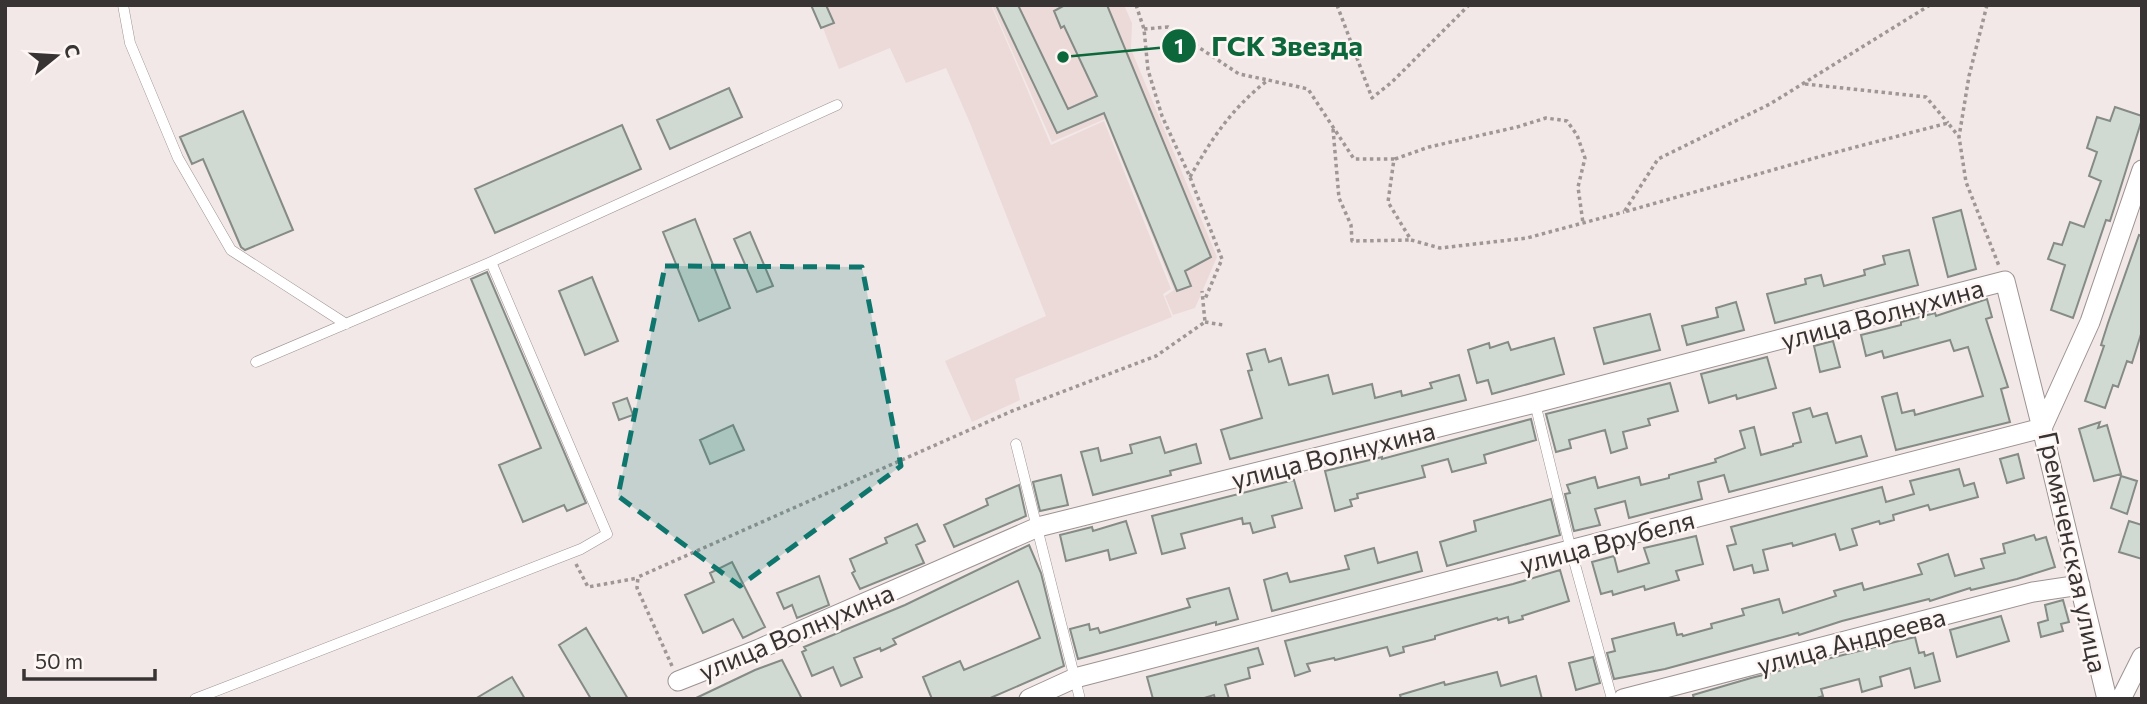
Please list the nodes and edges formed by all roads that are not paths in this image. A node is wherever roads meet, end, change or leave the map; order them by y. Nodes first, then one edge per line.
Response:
1 (123, 5) edge
2 (837, 105) dead end
3 (2142, 170) edge
4 (491, 262) junction
5 (346, 324) junction
6 (256, 362) dead end
7 (1535, 403) junction
8 (2042, 428) junction
9 (1016, 444) dead end
10 (1038, 527) junction
11 (1571, 551) junction
12 (2080, 585) junction
13 (2142, 657) edge
14 (1075, 678) junction
15 (678, 681) road end
16 (195, 699) edge
17 (1029, 699) edge
18 (1080, 699) edge
19 (1612, 699) edge
20 (1623, 699) edge
21 (2106, 699) edge
22 (2121, 699) edge

1 - 5 lane
2 - 4 lane
3 - 8 street, Гремяченская улица
4 - 5 lane
4 - 16 lane
5 - 6 lane
7 - 8 street, улица Волнухина
7 - 10 street, улица Волнухина
7 - 11 lane
8 - 11 street, улица Врубеля
8 - 12 street, Гремяченская улица
9 - 10 lane
10 - 14 lane
10 - 15 street, улица Волнухина
11 - 14 street, улица Врубеля
11 - 19 lane
12 - 20 street, улица Андреева
12 - 21 street, Гремяченская улица
13 - 22 street
14 - 17 street, улица Врубеля
14 - 18 lane

